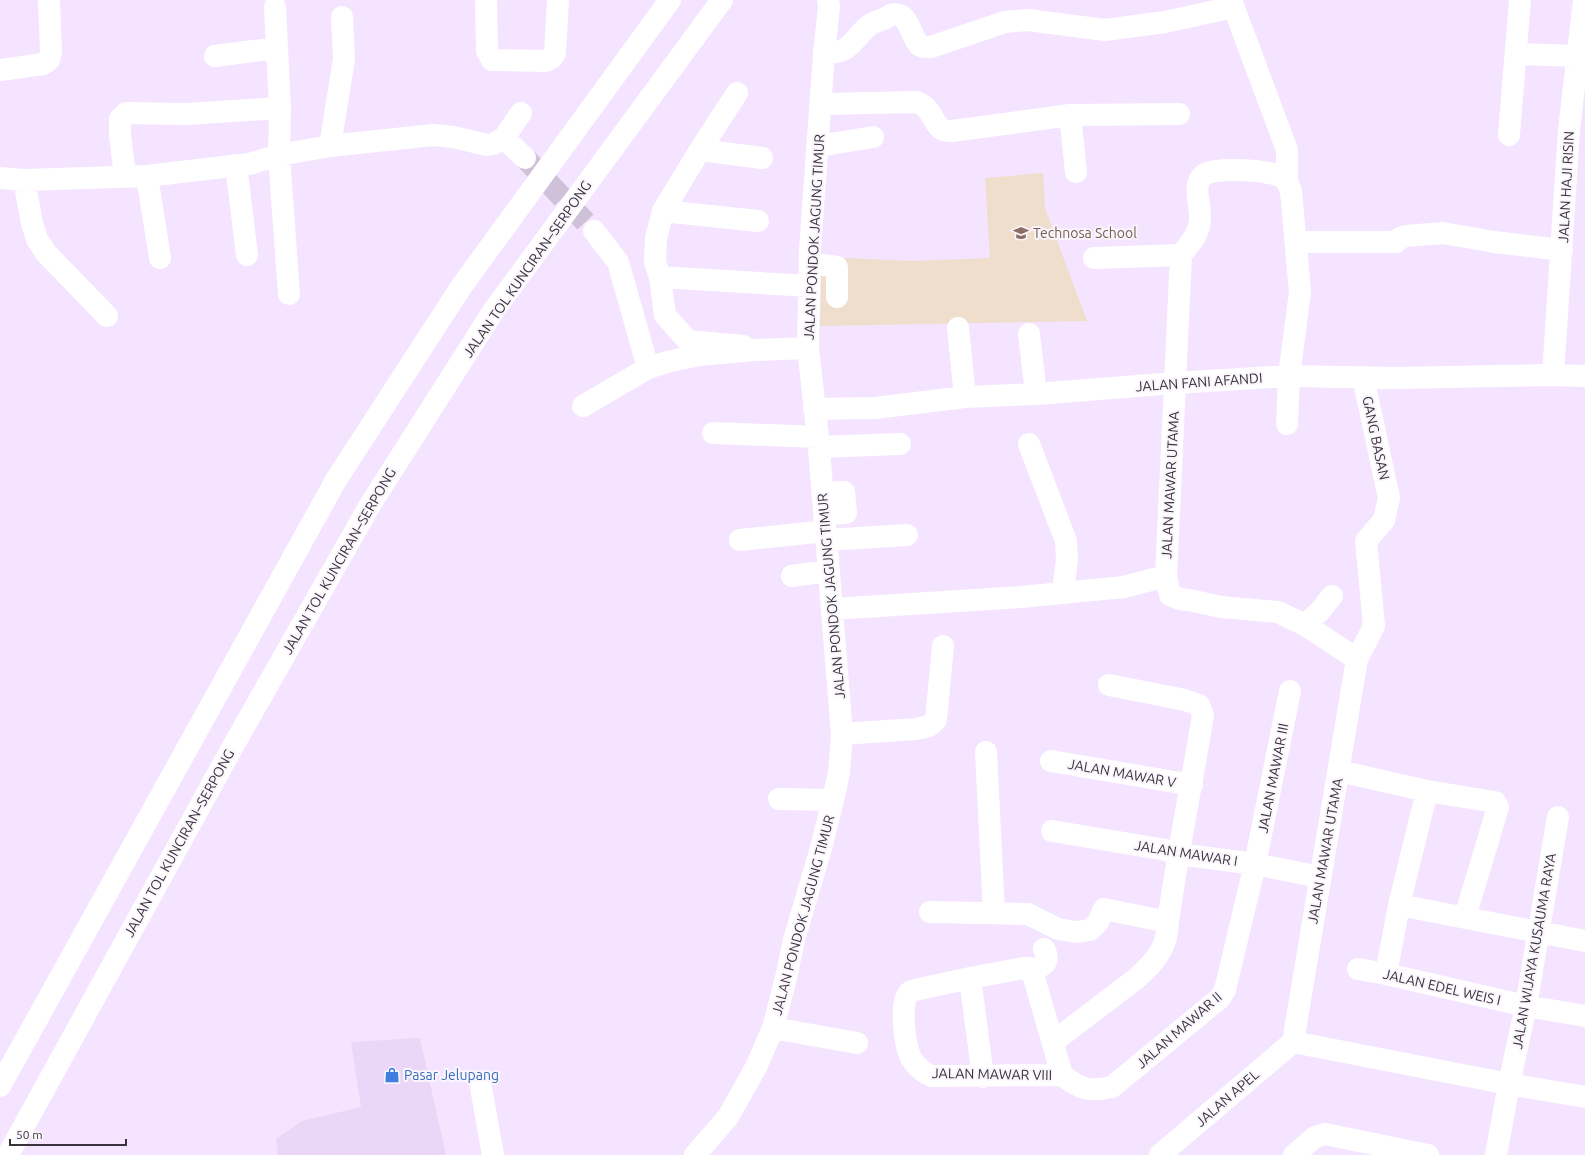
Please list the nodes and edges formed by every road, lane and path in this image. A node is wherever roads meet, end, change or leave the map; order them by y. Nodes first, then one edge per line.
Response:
1 (49, 0) edge
2 (486, 0) edge
3 (558, 0) edge
4 (670, 0) edge
5 (722, 0) edge
6 (1520, 0) edge
7 (1584, 0) edge
8 (830, 2) edge
9 (1232, 3) edge
10 (275, 7) dead end
11 (342, 17) dead end
12 (277, 48) junction
13 (824, 53) junction
14 (1517, 54) junction
15 (216, 56) dead end
16 (1577, 56) junction
17 (0, 70) edge
18 (737, 93) dead end
19 (821, 104) junction
20 (280, 108) junction
21 (520, 113) dead end
22 (1179, 114) dead end
23 (1070, 115) junction
24 (1509, 135) dead end
25 (873, 137) dead end
26 (504, 138) junction
27 (330, 146) junction
28 (818, 146) junction
29 (700, 150) junction
30 (279, 155) junction
31 (525, 158) tunnel mouth
32 (762, 158) dead end
33 (236, 165) junction
34 (1076, 172) dead end
35 (125, 176) junction
36 (147, 176) junction
37 (0, 178) edge
38 (24, 180) junction
39 (1288, 181) junction
40 (663, 211) junction
41 (758, 221) dead end
42 (594, 231) tunnel mouth
43 (1296, 242) junction
44 (1562, 250) junction
45 (247, 255) dead end
46 (1181, 255) junction
47 (160, 258) dead end
48 (1094, 258) dead end
49 (810, 263) junction
50 (660, 278) junction
51 (809, 286) junction
52 (289, 294) dead end
53 (837, 296) dead end
54 (107, 316) dead end
55 (958, 328) dead end
56 (1028, 334) dead end
57 (743, 346) dead end
58 (808, 348) junction
59 (648, 368) junction
60 (1553, 375) junction
61 (1289, 376) junction
62 (1585, 376) edge
63 (1363, 378) junction
64 (1175, 383) junction
65 (1036, 394) junction
66 (965, 397) junction
67 (583, 406) dead end
68 (814, 409) junction
69 (1287, 424) dead end
70 (713, 433) dead end
71 (818, 442) junction
72 (900, 444) dead end
73 (1029, 444) dead end
74 (1389, 498) joint
75 (825, 520) junction
76 (907, 535) dead end
77 (740, 540) dead end
78 (829, 571) junction
79 (792, 576) dead end
80 (1166, 576) junction
81 (1063, 592) junction
82 (1332, 596) dead end
83 (832, 609) junction
84 (1305, 624) junction
85 (943, 646) dead end
86 (1357, 659) junction
87 (1109, 685) dead end
88 (1290, 692) dead end
89 (842, 734) junction
90 (986, 752) dead end
91 (1051, 761) dead end
92 (1338, 772) junction
93 (1192, 785) junction
94 (1427, 791) junction
95 (778, 799) dead end
96 (833, 800) junction
97 (1558, 817) dead end
98 (1052, 832) dead end
99 (1178, 854) junction
100 (1255, 864) junction
101 (1320, 876) junction
102 (1399, 905) junction
103 (930, 912) dead end
104 (994, 913) junction
105 (1465, 917) junction
106 (1168, 922) junction
107 (1538, 931) junction
108 (1585, 941) edge
109 (1044, 949) dead end
110 (1358, 970) dead end
111 (1032, 971) junction
112 (1386, 974) junction
113 (970, 978) junction
114 (1526, 1006) junction
115 (1585, 1016) edge
116 (773, 1028) junction
117 (1053, 1042) junction
118 (1293, 1042) junction
119 (857, 1043) dead end
120 (1062, 1075) junction
121 (983, 1077) junction
122 (480, 1082) dead end
123 (1509, 1084) junction
124 (0, 1086) edge
125 (1585, 1097) edge
126 (8, 1155) edge
127 (493, 1155) edge
128 (695, 1155) edge
129 (1160, 1155) edge
130 (1294, 1155) edge
131 (1424, 1155) edge
132 (1496, 1155) edge

1 - 17 main road
2 - 3 main road
4 - 124 main road
5 - 126 main road, JALAN TOL KUNCIRAN–SERPONG
6 - 14 main road
7 - 16 main road, JALAN HAJI RISIN
8 - 13 main road, JALAN PONDOK JAGUNG TIMUR
9 - 13 main road
9 - 39 main road
10 - 12 main road
11 - 27 main road
12 - 15 main road
12 - 20 main road
13 - 19 main road, JALAN PONDOK JAGUNG TIMUR
14 - 16 main road
14 - 24 main road
16 - 44 main road, JALAN HAJI RISIN
18 - 29 main road
19 - 23 main road
19 - 28 main road, JALAN PONDOK JAGUNG TIMUR
20 - 30 main road
20 - 35 main road
21 - 26 main road
22 - 23 main road
23 - 34 main road
25 - 28 main road
26 - 27 main road
26 - 31 main road
27 - 30 main road
28 - 49 main road, JALAN PONDOK JAGUNG TIMUR
29 - 32 main road
29 - 40 main road
30 - 33 main road
30 - 52 main road
33 - 36 main road
33 - 45 main road
35 - 36 main road
35 - 38 main road
36 - 47 main road
37 - 38 main road
38 - 54 main road
39 - 43 main road
39 - 46 main road
40 - 41 main road
40 - 50 main road
42 - 59 main road
43 - 44 main road
43 - 61 main road
44 - 60 main road, JALAN HAJI RISIN
46 - 48 main road
46 - 64 main road, JALAN MAWAR UTAMA
49 - 51 main road, JALAN PONDOK JAGUNG TIMUR
49 - 53 main road
50 - 51 main road
50 - 57 main road
51 - 58 main road, JALAN PONDOK JAGUNG TIMUR
55 - 66 main road
56 - 65 main road
58 - 59 main road
58 - 68 main road, JALAN PONDOK JAGUNG TIMUR
59 - 67 main road
60 - 62 main road, JALAN FANI AFANDI
60 - 63 main road, JALAN FANI AFANDI
61 - 63 main road, JALAN FANI AFANDI
61 - 64 main road, JALAN FANI AFANDI
61 - 69 main road
63 - 74 main road, GANG BASAN
64 - 65 main road, JALAN FANI AFANDI
64 - 80 main road, JALAN MAWAR UTAMA
65 - 66 main road, JALAN FANI AFANDI
66 - 68 main road, JALAN FANI AFANDI
68 - 71 main road, JALAN PONDOK JAGUNG TIMUR
70 - 71 main road
71 - 72 main road
71 - 75 main road, JALAN PONDOK JAGUNG TIMUR
73 - 81 main road
74 - 86 main road, JALAN MAWAR UTAMA
75 - 76 main road
75 - 77 main road
75 - 78 main road, JALAN PONDOK JAGUNG TIMUR
78 - 79 main road
78 - 83 main road, JALAN PONDOK JAGUNG TIMUR
80 - 81 main road
80 - 84 main road, JALAN MAWAR UTAMA
81 - 83 main road
82 - 84 main road
83 - 89 main road, JALAN PONDOK JAGUNG TIMUR
84 - 86 main road, JALAN MAWAR UTAMA
85 - 89 main road
86 - 92 main road, JALAN MAWAR UTAMA
87 - 93 main road
88 - 100 main road, JALAN MAWAR III
89 - 96 main road, JALAN PONDOK JAGUNG TIMUR
90 - 104 main road
91 - 93 main road, JALAN MAWAR V
92 - 94 main road
92 - 101 main road, JALAN MAWAR UTAMA
93 - 99 main road
94 - 102 main road
94 - 105 main road
95 - 96 main road
96 - 116 main road, JALAN PONDOK JAGUNG TIMUR
97 - 107 main road, JALAN WIJAYA KUSAUMA RAYA
98 - 99 main road, JALAN MAWAR I
99 - 100 main road, JALAN MAWAR I
99 - 106 main road
100 - 101 main road, JALAN MAWAR I
100 - 120 main road, JALAN MAWAR II
101 - 118 main road, JALAN MAWAR UTAMA
102 - 105 main road
102 - 112 main road
103 - 104 main road
104 - 106 main road
105 - 107 main road
106 - 117 main road
107 - 108 main road
107 - 114 main road, JALAN WIJAYA KUSAUMA RAYA
109 - 111 main road
110 - 112 main road, JALAN EDEL WEIS I
111 - 113 main road, JALAN MAWAR VIII
111 - 117 main road, JALAN MAWAR VIII
112 - 114 main road, JALAN EDEL WEIS I
113 - 121 main road
113 - 121 main road, JALAN MAWAR VIII
114 - 115 main road, JALAN EDEL WEIS I
114 - 123 main road, JALAN WIJAYA KUSAUMA RAYA
116 - 119 main road
116 - 128 main road, JALAN PONDOK JAGUNG TIMUR
117 - 120 main road, JALAN MAWAR VIII
118 - 123 main road
118 - 129 main road, JALAN APEL
120 - 121 main road, JALAN MAWAR VIII
122 - 127 main road
123 - 125 main road
123 - 132 main road, JALAN WIJAYA KUSAUMA RAYA
130 - 131 main road

